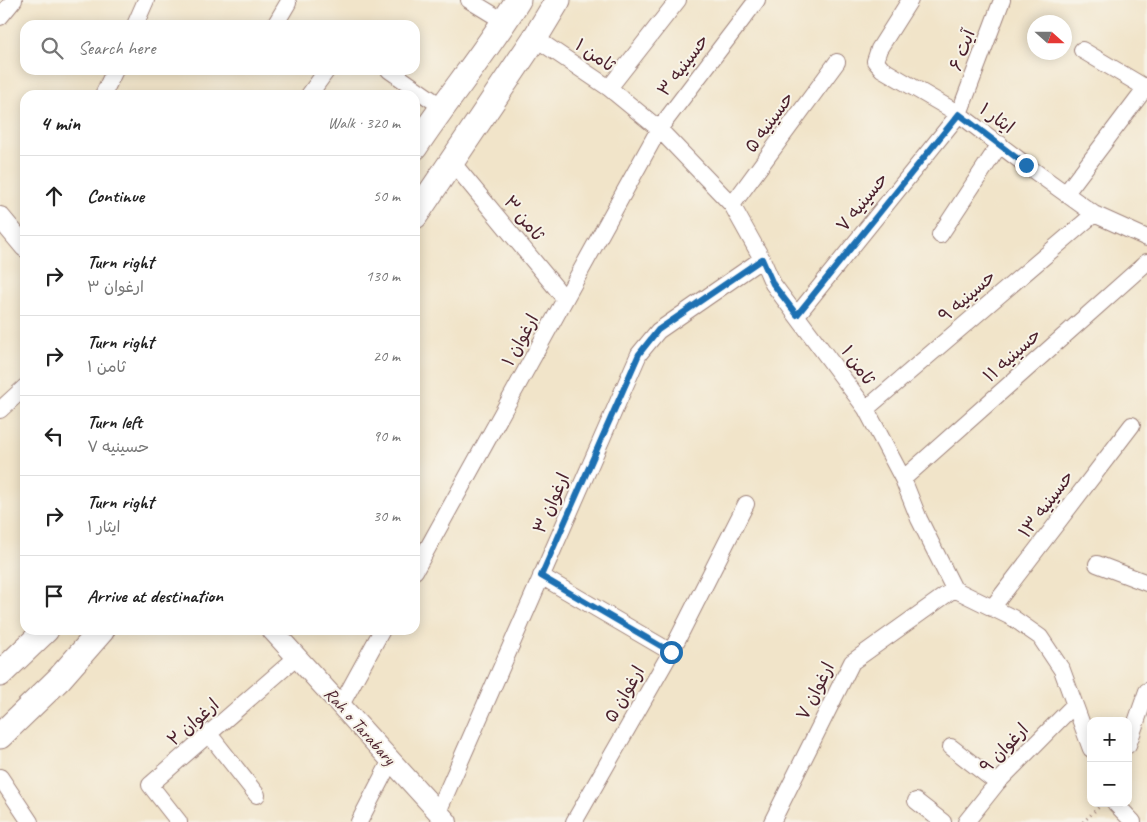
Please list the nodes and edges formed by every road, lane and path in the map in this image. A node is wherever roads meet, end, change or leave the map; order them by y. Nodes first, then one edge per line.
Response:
1 (14, 0) edge
2 (146, 0) edge
3 (469, 0) edge
4 (518, 0) edge
5 (558, 0) edge
6 (678, 0) edge
7 (757, 0) edge
8 (910, 0) edge
9 (1002, 0) edge
10 (288, 3) dead end
11 (0, 17) edge
12 (137, 20) edge
13 (278, 20) edge
14 (505, 22) junction
15 (535, 38) junction
16 (1082, 50) dead end
17 (837, 62) dead end
18 (112, 75) edge
19 (323, 75) edge
20 (396, 75) edge
21 (1146, 87) edge
22 (608, 88) junction
23 (105, 90) edge
24 (313, 90) edge
25 (418, 90) edge
26 (420, 92) edge
27 (442, 107) junction
28 (959, 114) junction
29 (659, 129) junction
30 (420, 140) edge
31 (1000, 144) junction
32 (452, 162) junction
33 (424, 189) edge
34 (1066, 193) junction
35 (420, 201) edge
36 (732, 205) junction
37 (1094, 214) junction
38 (0, 217) edge
39 (940, 234) dead end
40 (1147, 238) edge
41 (20, 241) edge
42 (762, 259) junction
43 (1147, 262) edge
44 (565, 299) junction
45 (797, 315) junction
46 (20, 392) edge
47 (866, 409) junction
48 (0, 410) edge
49 (1132, 425) dead end
50 (903, 478) junction
51 (746, 504) dead end
52 (420, 562) edge
53 (1097, 564) dead end
54 (541, 576) junction
55 (1147, 583) edge
56 (954, 589) junction
57 (992, 608) junction
58 (41, 635) edge
59 (98, 635) edge
60 (277, 635) edge
61 (379, 635) edge
62 (671, 652) junction
63 (297, 657) junction
64 (0, 674) edge
65 (1147, 692) edge
66 (341, 705) junction
67 (1074, 705) junction
68 (3, 725) edge
69 (1132, 733) edge
70 (210, 734) junction
71 (1087, 739) edge
72 (951, 747) dead end
73 (391, 760) junction
74 (0, 777) edge
75 (997, 783) junction
76 (257, 795) dead end
77 (916, 801) dead end
78 (1100, 807) edge
79 (1119, 807) edge
80 (442, 817) edge
81 (30, 822) edge
82 (179, 822) edge
83 (359, 822) edge
84 (574, 822) edge
85 (772, 822) edge
86 (943, 822) edge
87 (966, 822) edge
88 (1083, 822) edge
89 (1133, 822) edge

1 - 11 street
2 - 12 street
3 - 14 street
4 - 14 main road
5 - 15 main road
6 - 22 street
7 - 29 street, حسینیه ۳
8 - 28 street, ایثار ۱
9 - 28 street, آیت ۶
10 - 13 street
14 - 27 main road
15 - 22 street, ثامن ۱
15 - 32 main road
16 - 21 street
17 - 36 street, حسینیه ۵
18 - 23 street
19 - 24 street
20 - 25 street
21 - 34 street
22 - 29 street, ثامن ۱
26 - 27 street
27 - 30 main road
28 - 31 street, ایثار ۱
28 - 45 street, حسینیه ۷
29 - 36 street, ثامن ۱
29 - 44 street, ارغوان ۱
31 - 34 street, ایثار ۱
31 - 39 street
32 - 33 main road
32 - 44 street, ثامن ۳
33 - 35 main road
34 - 37 street, ایثار ۱
36 - 42 street, ثامن ۱
37 - 40 street, ایثار ۱
37 - 47 street, حسینیه ۹
38 - 41 street
42 - 45 street, ثامن ۱
42 - 54 street, ارغوان ۳
43 - 50 street, حسینیه ۱۱
44 - 52 street, ارغوان ۱
45 - 47 street, ثامن ۱
46 - 48 street
47 - 50 street, ثامن ۱
49 - 57 street, حسینیه ۱۳
50 - 56 street, ثامن ۱
51 - 62 street, ارغوان ۵
53 - 55 street
54 - 62 street
54 - 80 street, ارغوان ۳
56 - 57 street
56 - 85 street, ارغوان ۷
57 - 67 street
58 - 64 main road
59 - 68 main road
60 - 63 street, Rah o Tarabary
61 - 66 street
62 - 84 street, ارغوان ۵
63 - 66 street, Rah o Tarabary
63 - 70 street, ارغوان ۲
65 - 69 street
66 - 73 street, Rah o Tarabary
67 - 71 street
67 - 75 street, ارغوان ۹
70 - 76 street
70 - 82 street, ارغوان ۲
72 - 75 street
73 - 80 street, Rah o Tarabary
73 - 83 street
74 - 81 street
75 - 87 street, ارغوان ۹
77 - 86 street
78 - 88 path
79 - 89 street

